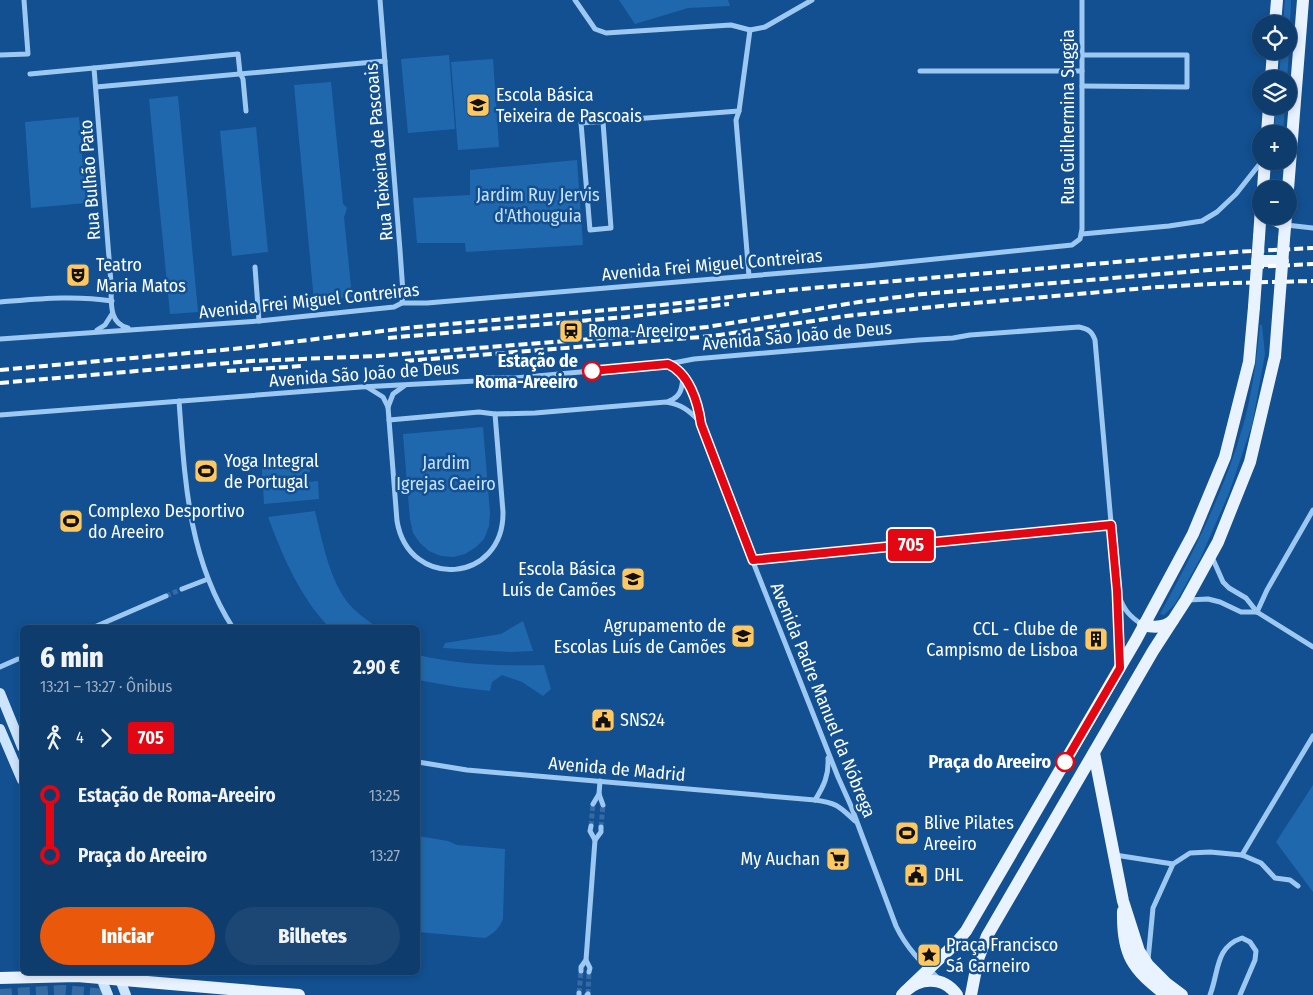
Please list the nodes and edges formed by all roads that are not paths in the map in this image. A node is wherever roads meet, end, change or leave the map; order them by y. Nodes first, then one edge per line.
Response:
1 (24, 0) edge
2 (380, 0) edge
3 (576, 0) edge
4 (812, 0) edge
5 (1082, 0) edge
6 (1277, 0) edge
7 (1303, 0) edge
8 (1276, 15) edge
9 (750, 30) junction
10 (0, 55) edge
11 (1082, 55) junction
12 (385, 61) junction
13 (94, 68) junction
14 (920, 71) dead end
15 (1082, 71) junction
16 (240, 73) junction
17 (30, 74) dead end
18 (1082, 86) junction
19 (96, 87) junction
20 (246, 112) dead end
21 (739, 112) junction
22 (603, 122) junction
23 (1256, 170) edge
24 (1289, 180) edge
25 (1297, 224) edge
26 (1260, 225) edge
27 (1286, 225) edge
28 (1313, 228) edge
29 (1082, 234) junction
30 (1283, 261) junction
31 (1257, 262) junction
32 (255, 267) dead end
33 (749, 276) junction
34 (112, 301) junction
35 (0, 302) edge
36 (402, 302) junction
37 (112, 314) junction
38 (259, 321) junction
39 (134, 329) junction
40 (92, 332) junction
41 (0, 339) edge
42 (668, 364) junction
43 (683, 378) junction
44 (407, 385) junction
45 (365, 386) junction
46 (179, 401) junction
47 (666, 402) junction
48 (388, 407) junction
49 (495, 414) junction
50 (0, 415) edge
51 (388, 420) junction
52 (701, 424) junction
53 (1313, 510) edge
54 (1111, 525) junction
55 (1211, 554) junction
56 (753, 560) junction
57 (208, 578) junction
58 (182, 589) tunnel mouth
59 (1117, 591) junction
60 (166, 596) tunnel mouth
61 (1186, 600) junction
62 (1257, 612) junction
63 (1174, 619) junction
64 (99, 625) edge
65 (231, 625) edge
66 (1143, 626) junction
67 (1313, 647) edge
68 (18, 659) dead end
69 (0, 667) edge
70 (1120, 668) junction
71 (0, 694) edge
72 (0, 729) edge
73 (1313, 736) edge
74 (20, 742) edge
75 (827, 750) junction
76 (1094, 753) junction
77 (420, 762) edge
78 (20, 775) edge
79 (600, 782) junction
80 (599, 794) junction
81 (815, 800) junction
82 (593, 804) tunnel mouth
83 (603, 805) tunnel mouth
84 (857, 823) junction
85 (591, 826) tunnel mouth
86 (601, 827) tunnel mouth
87 (595, 840) junction
88 (1113, 855) junction
89 (1242, 855) junction
90 (1173, 864) junction
91 (1298, 886) dead end
92 (1123, 902) junction
93 (586, 960) junction
94 (1148, 965) junction
95 (929, 969) junction
96 (581, 971) tunnel mouth
97 (590, 972) tunnel mouth
98 (100, 975) edge
99 (118, 976) edge
100 (0, 978) edge
101 (944, 984) junction
102 (906, 991) edge
103 (108, 995) edge
104 (126, 995) edge
105 (299, 995) edge
106 (957, 995) edge
107 (971, 995) edge
108 (1166, 995) edge
109 (1182, 995) edge
110 (1210, 995) edge
111 (1240, 995) edge

1 - 10 street
2 - 12 street, Rua Teixeira de Pascoais
3 - 9 street
4 - 9 street
5 - 11 street, Rua Guilhermina Suggia
6 - 8 main road
7 - 24 main road
9 - 21 street
11 - 15 street, Rua Guilhermina Suggia
11 - 18 street
12 - 16 street
12 - 36 street, Rua Teixeira de Pascoais
13 - 16 street
13 - 17 street
13 - 19 street, Rua Bulhão Pato
14 - 15 street
15 - 18 street, Rua Guilhermina Suggia
16 - 19 street
16 - 20 street
18 - 29 street, Rua Guilhermina Suggia
19 - 34 street, Rua Bulhão Pato
21 - 22 street
21 - 33 street
22 - 22 street
23 - 29 street, Avenida Frei Miguel Contreiras
25 - 28 street
26 - 31 main road, bridge
27 - 30 main road, bridge
29 - 33 street, Avenida Frei Miguel Contreiras
30 - 31 main road
30 - 55 main road, bridge
31 - 66 main road, bridge
32 - 38 street
33 - 36 street, Avenida Frei Miguel Contreiras
34 - 35 street
34 - 37 street
36 - 38 street, Avenida Frei Miguel Contreiras
37 - 39 street
37 - 40 street
38 - 39 street, Avenida Frei Miguel Contreiras
39 - 40 street, Avenida Frei Miguel Contreiras
40 - 41 street, Avenida Frei Miguel Contreiras
42 - 43 street, Avenida Padre Manuel da Nóbrega
42 - 44 street, Avenida São João de Deus
42 - 54 street, Avenida São João de Deus
43 - 47 street
43 - 52 street, Avenida Padre Manuel da Nóbrega
44 - 45 street, Avenida São João de Deus
44 - 48 street
45 - 46 street, Avenida São João de Deus
45 - 48 street
46 - 50 street, Avenida São João de Deus
46 - 57 street
47 - 49 street
47 - 52 street
48 - 51 street
49 - 51 street
49 - 51 street
52 - 56 street, Avenida Padre Manuel da Nóbrega
53 - 62 street
54 - 56 street
54 - 59 street
55 - 61 main road
55 - 62 street
56 - 75 street, Avenida Padre Manuel da Nóbrega
57 - 58 street
57 - 65 street
59 - 66 street
59 - 70 street
60 - 64 street
61 - 62 street
61 - 63 main road
62 - 67 street
63 - 66 main road
63 - 76 main road
66 - 70 main road
68 - 69 street
70 - 95 main road
71 - 74 main road
72 - 78 main road
73 - 89 street
75 - 81 street
75 - 84 street, Avenida Padre Manuel da Nóbrega
76 - 88 main road
76 - 107 main road
77 - 79 street, Avenida de Madrid
79 - 80 street
79 - 81 street, Avenida de Madrid
80 - 82 street
80 - 83 street
81 - 84 street, Avenida de Madrid
84 - 95 street, Avenida Padre Manuel da Nóbrega
85 - 87 street
86 - 87 street
87 - 93 street
88 - 90 street
88 - 92 main road
89 - 90 street
89 - 91 street
90 - 94 street
92 - 94 main road
92 - 108 main road
93 - 96 street
93 - 97 street
94 - 109 main road
95 - 101 street, Avenida Padre Manuel da Nóbrega
95 - 102 main road
98 - 99 main road
98 - 100 main road
98 - 103 main road
99 - 104 main road
99 - 105 main road
101 - 102 main road
101 - 106 main road
110 - 111 street

